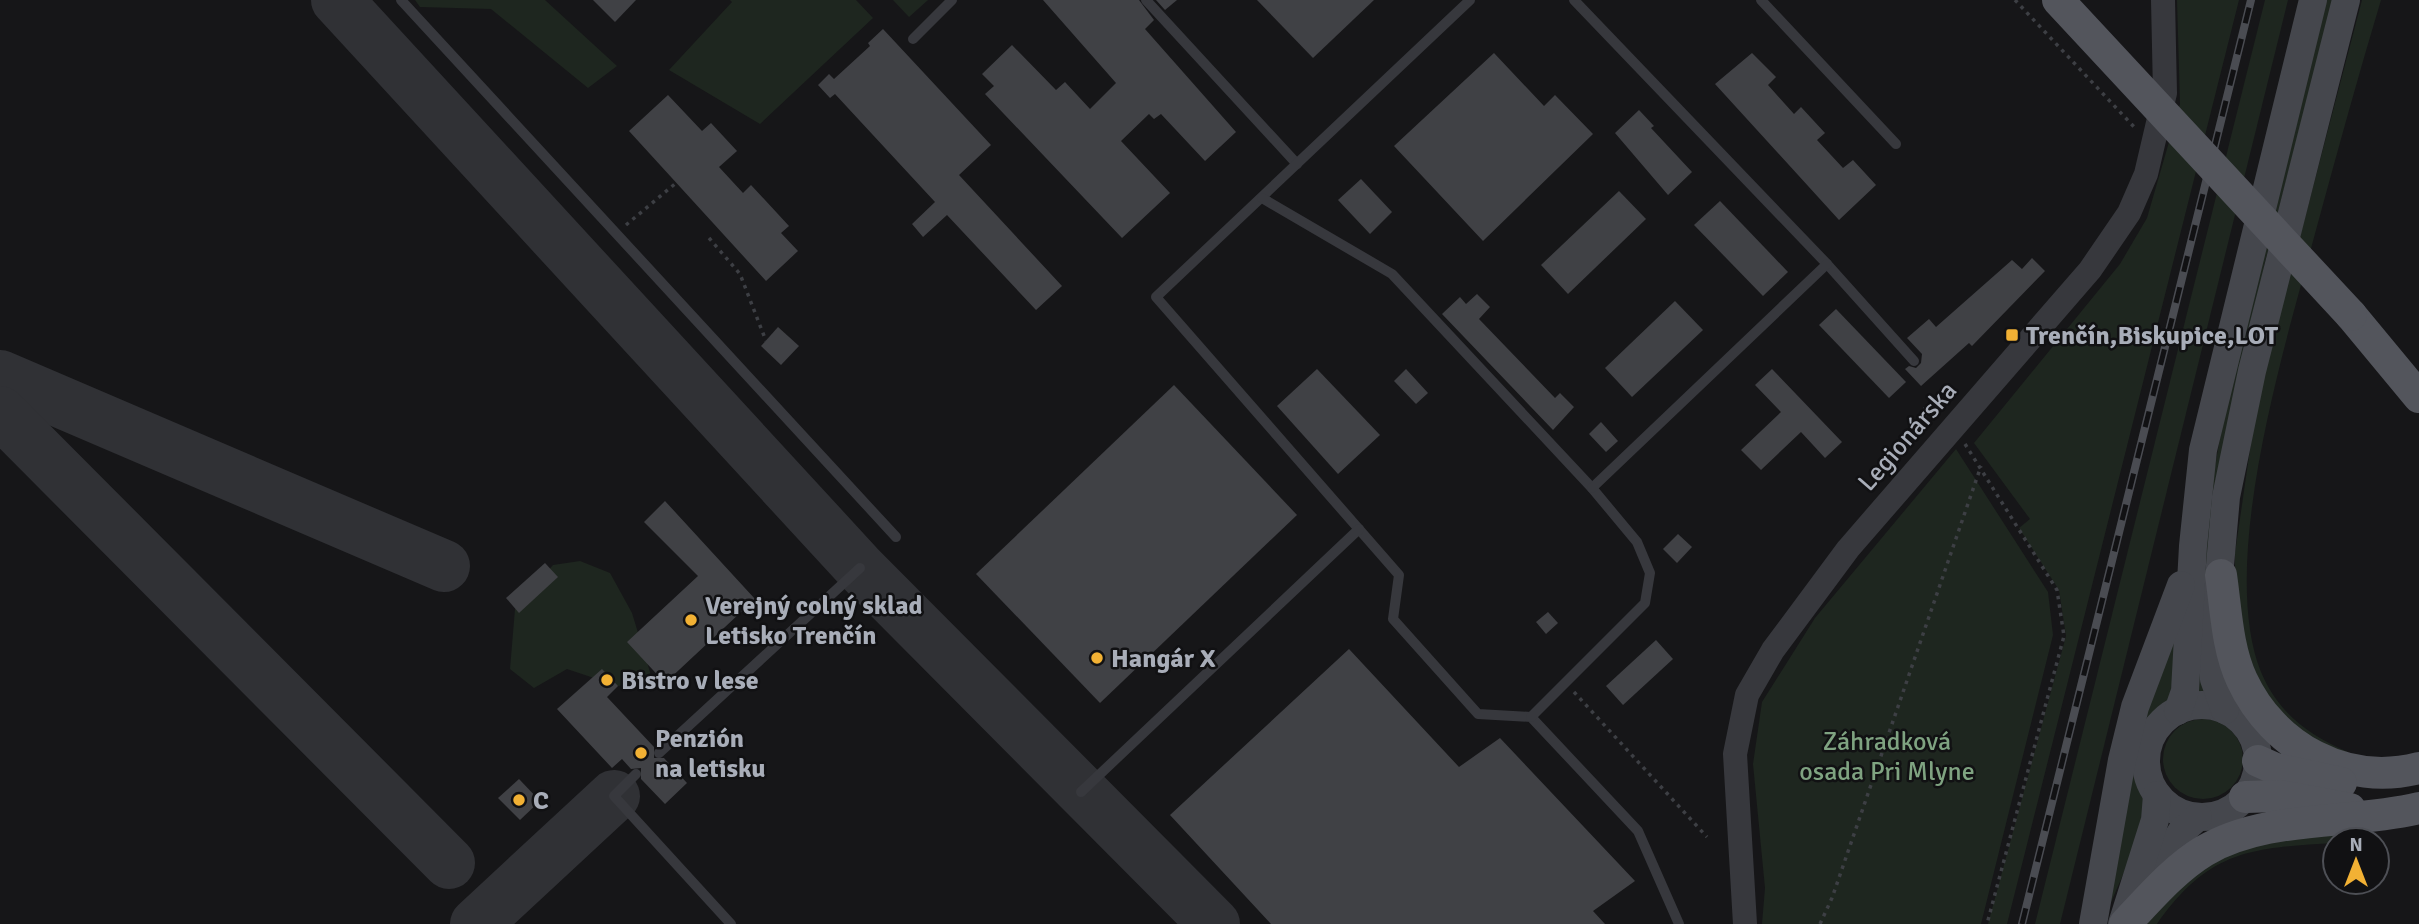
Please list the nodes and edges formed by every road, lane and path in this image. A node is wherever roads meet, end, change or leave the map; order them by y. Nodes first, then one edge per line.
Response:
1 (401, 0) edge
2 (952, 0) edge
3 (1146, 0) edge
4 (1470, 0) edge
5 (1573, 0) edge
6 (1761, 0) edge
7 (2015, 0) edge
8 (2058, 0) edge
9 (2163, 0) edge
10 (2313, 0) edge
11 (2346, 0) edge
12 (914, 39) dead end
13 (1896, 144) dead end
14 (2154, 148) junction
15 (1297, 164) junction
16 (676, 183) dead end
17 (1262, 198) junction
18 (616, 233) junction
19 (709, 238) dead end
20 (1827, 264) junction
21 (2351, 315) junction
22 (766, 341) dead end
23 (1914, 361) dead end
24 (2419, 381) edge
25 (2419, 397) edge
26 (1953, 429) junction
27 (1981, 466) junction
28 (1592, 488) junction
29 (1359, 529) junction
30 (896, 537) dead end
31 (2193, 546) junction
32 (860, 568) dead end
33 (2221, 575) junction
34 (1566, 682) junction
35 (2225, 710) junction
36 (2178, 711) junction
37 (1531, 717) junction
38 (659, 753) dead end
39 (2258, 761) junction
40 (636, 774) dead end
41 (2410, 774) edge
42 (1081, 792) dead end
43 (2157, 795) junction
44 (2245, 797) junction
45 (2419, 808) edge
46 (2379, 814) junction
47 (2198, 817) junction
48 (1707, 837) dead end
49 (731, 924) edge
50 (1679, 924) edge
51 (1745, 924) edge
52 (1820, 924) edge
53 (1987, 924) edge
54 (2093, 924) edge
55 (2123, 924) edge

1 - 18 lane
2 - 12 lane
3 - 15 lane
4 - 15 lane
5 - 20 lane
6 - 13 lane
7 - 14 path
8 - 21 main road, bridge
9 - 14 street, Legionárska
10 - 31 main road
11 - 33 main road
14 - 26 street, Legionárska
15 - 17 lane
16 - 18 path
17 - 28 lane
17 - 29 lane
18 - 30 lane
19 - 22 path
20 - 23 lane
20 - 28 lane
21 - 24 main road
21 - 25 main road
26 - 27 path
26 - 51 street, Legionárska
27 - 52 path
27 - 53 path
28 - 34 lane
29 - 37 lane
29 - 42 lane
31 - 36 main road
31 - 54 main road
32 - 38 lane
33 - 35 main road
33 - 41 main road
34 - 37 lane
34 - 48 path
35 - 36 main road
35 - 39 main road
36 - 43 main road
37 - 50 lane
39 - 41 main road
39 - 44 main road
40 - 49 lane
43 - 47 main road
43 - 55 main road
44 - 46 main road
44 - 47 main road
45 - 46 main road
46 - 55 main road
47 - 55 main road

